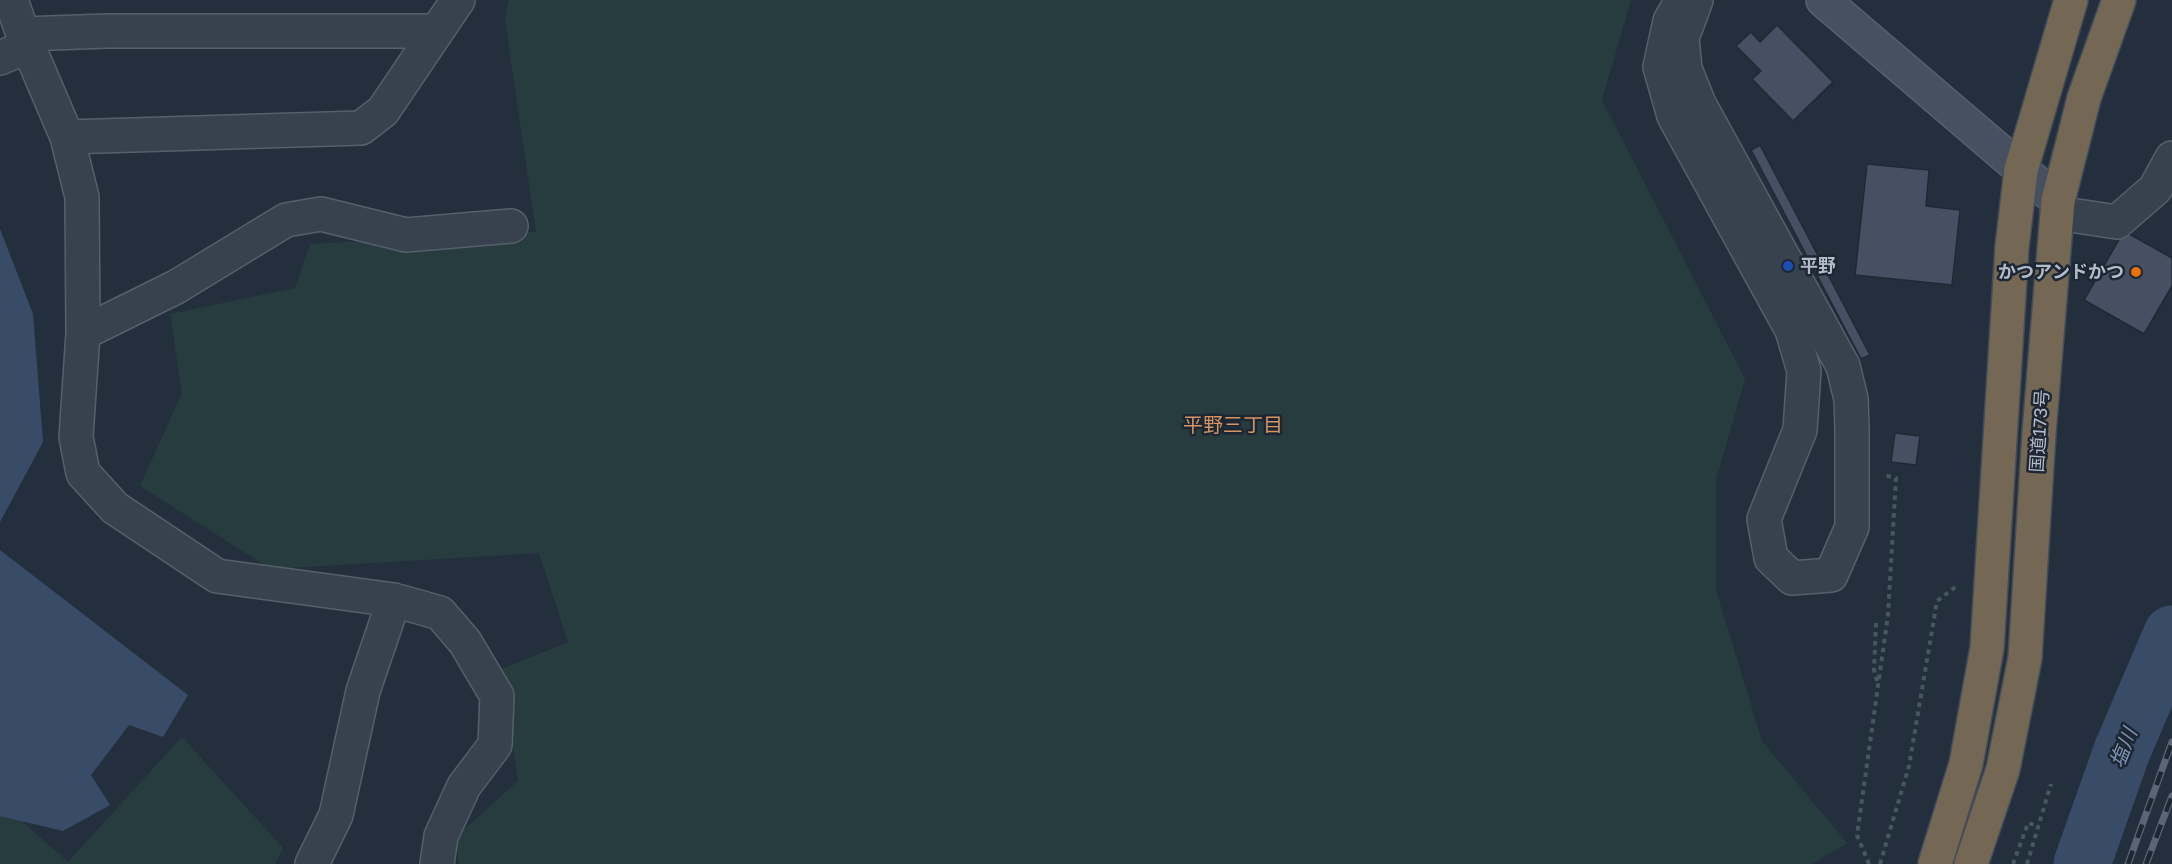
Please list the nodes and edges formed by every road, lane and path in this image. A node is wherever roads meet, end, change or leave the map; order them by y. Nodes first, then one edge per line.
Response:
1 (11, 0) edge
2 (458, 0) edge
3 (1683, 0) edge
4 (1696, 0) edge
5 (1822, 0) edge
6 (2071, 0) edge
7 (2119, 0) edge
8 (437, 31) junction
9 (17, 46) edge
10 (67, 137) junction
11 (2172, 158) edge
12 (2021, 170) junction
13 (2058, 207) junction
14 (511, 226) dead end
15 (84, 333) junction
16 (1877, 473) dead end
17 (1959, 584) dead end
18 (394, 600) junction
19 (1876, 623) dead end
20 (1878, 685) junction
21 (2051, 784) dead end
22 (2038, 826) junction
23 (1945, 861) edge
24 (312, 864) edge
25 (437, 864) edge
26 (1869, 864) edge
27 (1880, 864) edge
28 (1971, 864) edge
29 (2013, 864) edge
30 (2027, 864) edge

1 - 9 street
2 - 8 street
3 - 4 street
5 - 12 street
6 - 12 highway
7 - 13 highway, 国道173号
8 - 9 street
8 - 10 street
9 - 10 street
10 - 15 street
11 - 13 street
12 - 13 street
12 - 23 highway
13 - 28 highway, 国道173号
14 - 15 street
15 - 18 street
16 - 20 path
17 - 27 path
18 - 24 street
18 - 25 street
19 - 20 path
20 - 26 path
21 - 22 path
22 - 29 path
22 - 30 path

